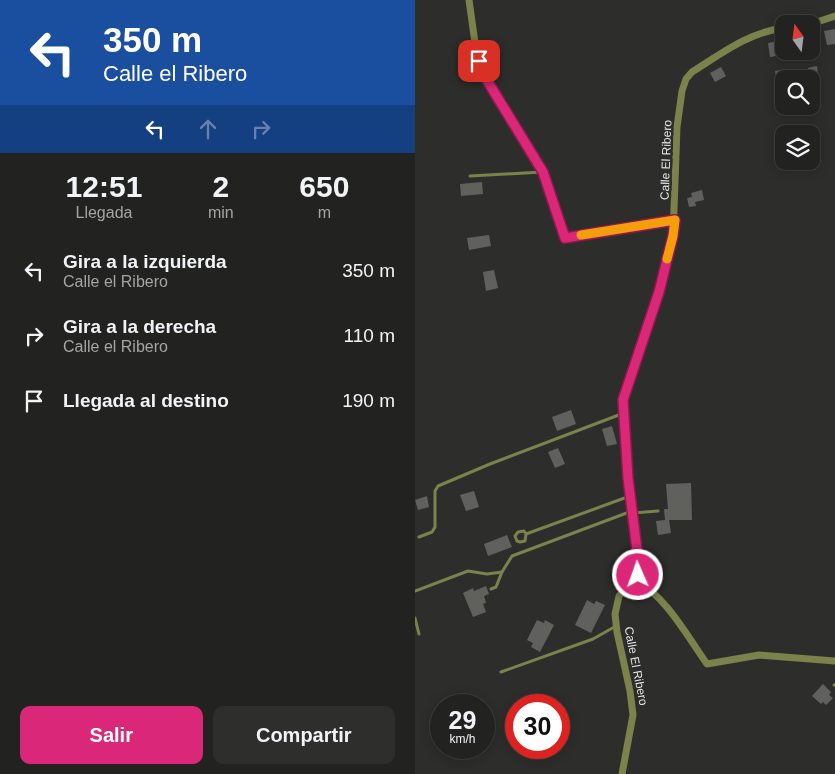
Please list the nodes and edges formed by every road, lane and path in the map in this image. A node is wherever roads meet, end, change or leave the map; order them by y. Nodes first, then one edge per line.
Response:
1 (469, 0) edge
2 (835, 16) edge
3 (820, 21) edge
4 (775, 30) edge
5 (543, 172) junction
6 (470, 176) dead end
7 (675, 220) junction
8 (624, 413) junction
9 (630, 496) junction
10 (657, 511) dead end
11 (632, 512) junction
12 (526, 534) dead end
13 (419, 538) dead end
14 (502, 572) junction
15 (634, 579) junction
16 (491, 589) dead end
17 (415, 591) edge
18 (415, 618) edge
19 (616, 626) junction
20 (419, 634) dead end
21 (835, 661) edge
22 (501, 672) dead end
23 (623, 774) edge

1 - 5 street
2 - 3 street
4 - 7 street, Calle El Ribero
5 - 6 lane
5 - 7 street
7 - 8 street, Calle El Ribero
8 - 9 street, Calle El Ribero
8 - 13 lane
9 - 11 street, Calle El Ribero
9 - 12 lane
10 - 11 lane
11 - 14 lane
11 - 15 street, Calle El Ribero
14 - 16 lane
14 - 17 lane
15 - 19 street, Calle El Ribero
15 - 21 street
18 - 20 lane
19 - 22 lane
19 - 23 street, Calle El Ribero

